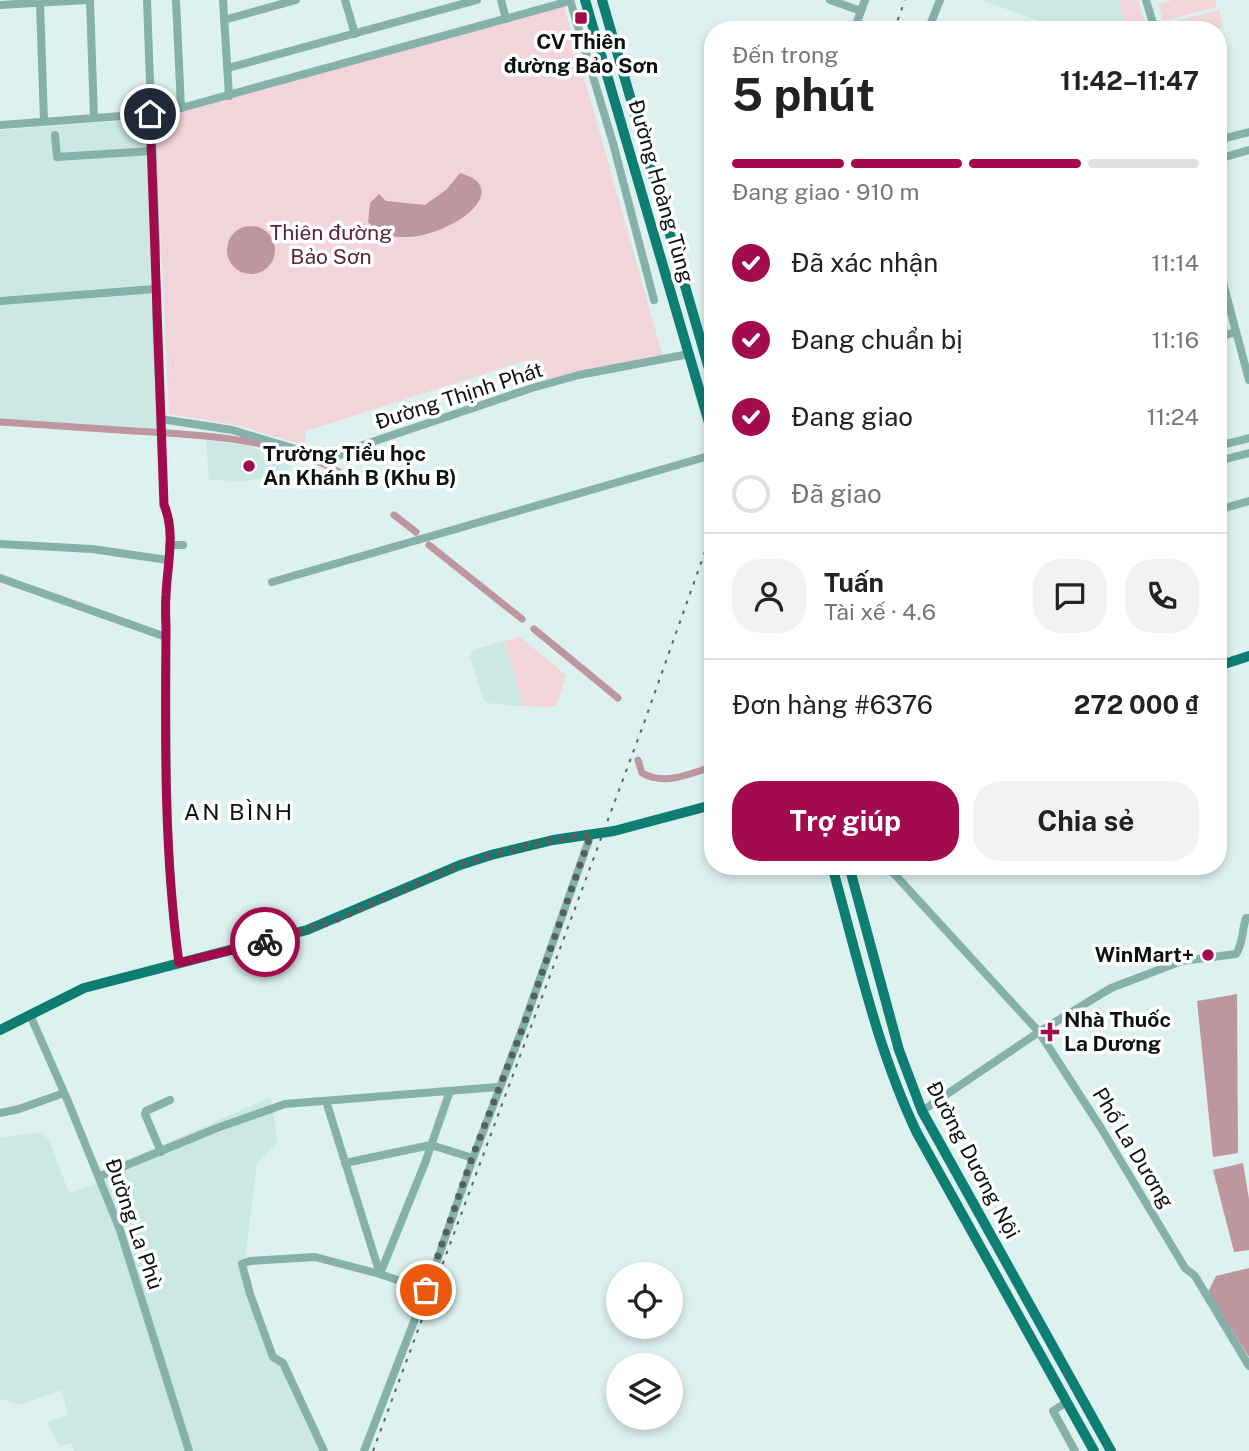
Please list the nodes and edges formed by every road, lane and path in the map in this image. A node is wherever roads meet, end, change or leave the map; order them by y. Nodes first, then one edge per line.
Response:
1 (88, 0) edge
2 (148, 0) edge
3 (176, 0) edge
4 (223, 0) edge
5 (296, 0) edge
6 (345, 0) edge
7 (477, 0) edge
8 (501, 0) edge
9 (585, 0) edge
10 (602, 0) edge
11 (830, 0) edge
12 (865, 0) edge
13 (940, 0) edge
14 (1146, 0) edge
15 (570, 1) edge
16 (40, 3) junction
17 (0, 5) edge
18 (861, 11) junction
19 (506, 19) junction
20 (224, 20) junction
21 (857, 21) edge
22 (932, 21) edge
23 (1152, 21) edge
24 (355, 34) junction
25 (228, 68) junction
26 (229, 96) junction
27 (181, 108) junction
28 (150, 114) junction
29 (94, 117) junction
30 (44, 121) junction
31 (0, 125) edge
32 (1249, 132) edge
33 (55, 135) dead end
34 (1227, 138) edge
35 (626, 143) junction
36 (614, 147) junction
37 (152, 150) junction
38 (1249, 150) edge
39 (647, 156) junction
40 (1227, 156) edge
41 (632, 161) junction
42 (686, 287) junction
43 (155, 289) junction
44 (670, 293) junction
45 (1227, 298) edge
46 (654, 300) dead end
47 (0, 301) edge
48 (1236, 332) junction
49 (1227, 334) edge
50 (704, 351) edge
51 (689, 354) junction
52 (1249, 380) edge
53 (704, 406) edge
54 (162, 427) junction
55 (1249, 438) edge
56 (1227, 444) edge
57 (1249, 453) edge
58 (704, 457) edge
59 (1227, 459) edge
60 (1249, 501) edge
61 (1227, 507) edge
62 (0, 544) edge
63 (169, 545) junction
64 (183, 545) dead end
65 (168, 560) junction
66 (0, 578) edge
67 (272, 582) dead end
68 (166, 637) junction
69 (1249, 656) edge
70 (1227, 663) edge
71 (704, 807) edge
72 (591, 834) junction
73 (834, 875) edge
74 (851, 875) edge
75 (895, 875) edge
76 (1249, 918) edge
77 (179, 963) junction
78 (30, 1016) junction
79 (0, 1030) edge
80 (1039, 1032) junction
81 (498, 1087) junction
82 (450, 1091) junction
83 (64, 1093) junction
84 (170, 1100) dead end
85 (326, 1101) junction
86 (922, 1111) junction
87 (0, 1113) edge
88 (910, 1119) junction
89 (431, 1145) junction
90 (161, 1152) junction
91 (472, 1158) junction
92 (345, 1163) junction
93 (100, 1177) junction
94 (380, 1273) junction
95 (426, 1290) junction
96 (1249, 1366) edge
97 (1065, 1403) junction
98 (189, 1451) edge
99 (324, 1451) edge
100 (364, 1451) edge
101 (1075, 1451) edge
102 (1094, 1451) edge
103 (1111, 1451) edge

1 - 16 street
1 - 29 street
2 - 28 street
3 - 27 street
4 - 20 street
5 - 20 street
6 - 24 street
7 - 24 street
8 - 19 street
9 - 35 main road, Đường Hoàng Tùng
10 - 39 main road, Đường Hoàng Tùng
11 - 18 street
12 - 18 street
13 - 22 street
14 - 23 street
15 - 19 street
15 - 36 street
16 - 17 street
16 - 30 street
18 - 21 street
19 - 26 street
20 - 25 street
24 - 25 street
25 - 26 street
26 - 27 street
27 - 28 street
28 - 29 street
28 - 37 street
29 - 30 street
30 - 31 street
32 - 34 street
33 - 37 street
35 - 36 street
35 - 41 main road, Đường Hoàng Tùng
36 - 46 street
37 - 43 street
38 - 40 street
39 - 41 main road
39 - 42 main road, Đường Hoàng Tùng
41 - 44 main road, Đường Hoàng Tùng
42 - 44 main road
42 - 50 main road, Đường Hoàng Tùng
43 - 47 street
43 - 54 street
44 - 51 main road, Đường Hoàng Tùng
45 - 48 street
48 - 49 street
48 - 52 street
51 - 53 main road, Đường Hoàng Tùng
51 - 54 street, Đường Thịnh Phát
54 - 63 street
55 - 56 street
57 - 59 street
58 - 67 street
60 - 61 street
62 - 65 street
63 - 64 street
63 - 65 street
65 - 68 street
66 - 68 street
68 - 77 street
69 - 70 main road
71 - 72 main road
72 - 77 main road
72 - 81 street
73 - 88 main road, Đường Dương Nội
74 - 86 main road, Đường Dương Nội
75 - 80 street, Phố La Dương
76 - 80 street
77 - 78 main road
78 - 79 main road
78 - 83 street, Đường La Phù
80 - 86 street
80 - 96 street, Phố La Dương
81 - 82 street
81 - 91 street
82 - 85 street
82 - 89 street
83 - 87 street
83 - 93 street, Đường La Phù
84 - 90 street
85 - 90 street
85 - 92 street
86 - 88 main road
86 - 103 main road, Đường Dương Nội
88 - 97 main road, Đường Dương Nội
89 - 91 street
89 - 92 street
89 - 94 street
90 - 93 street
91 - 95 street
92 - 94 street
93 - 98 street, Đường La Phù
94 - 95 street
94 - 99 street
95 - 100 street
97 - 101 street
97 - 102 main road, Đường Dương Nội

